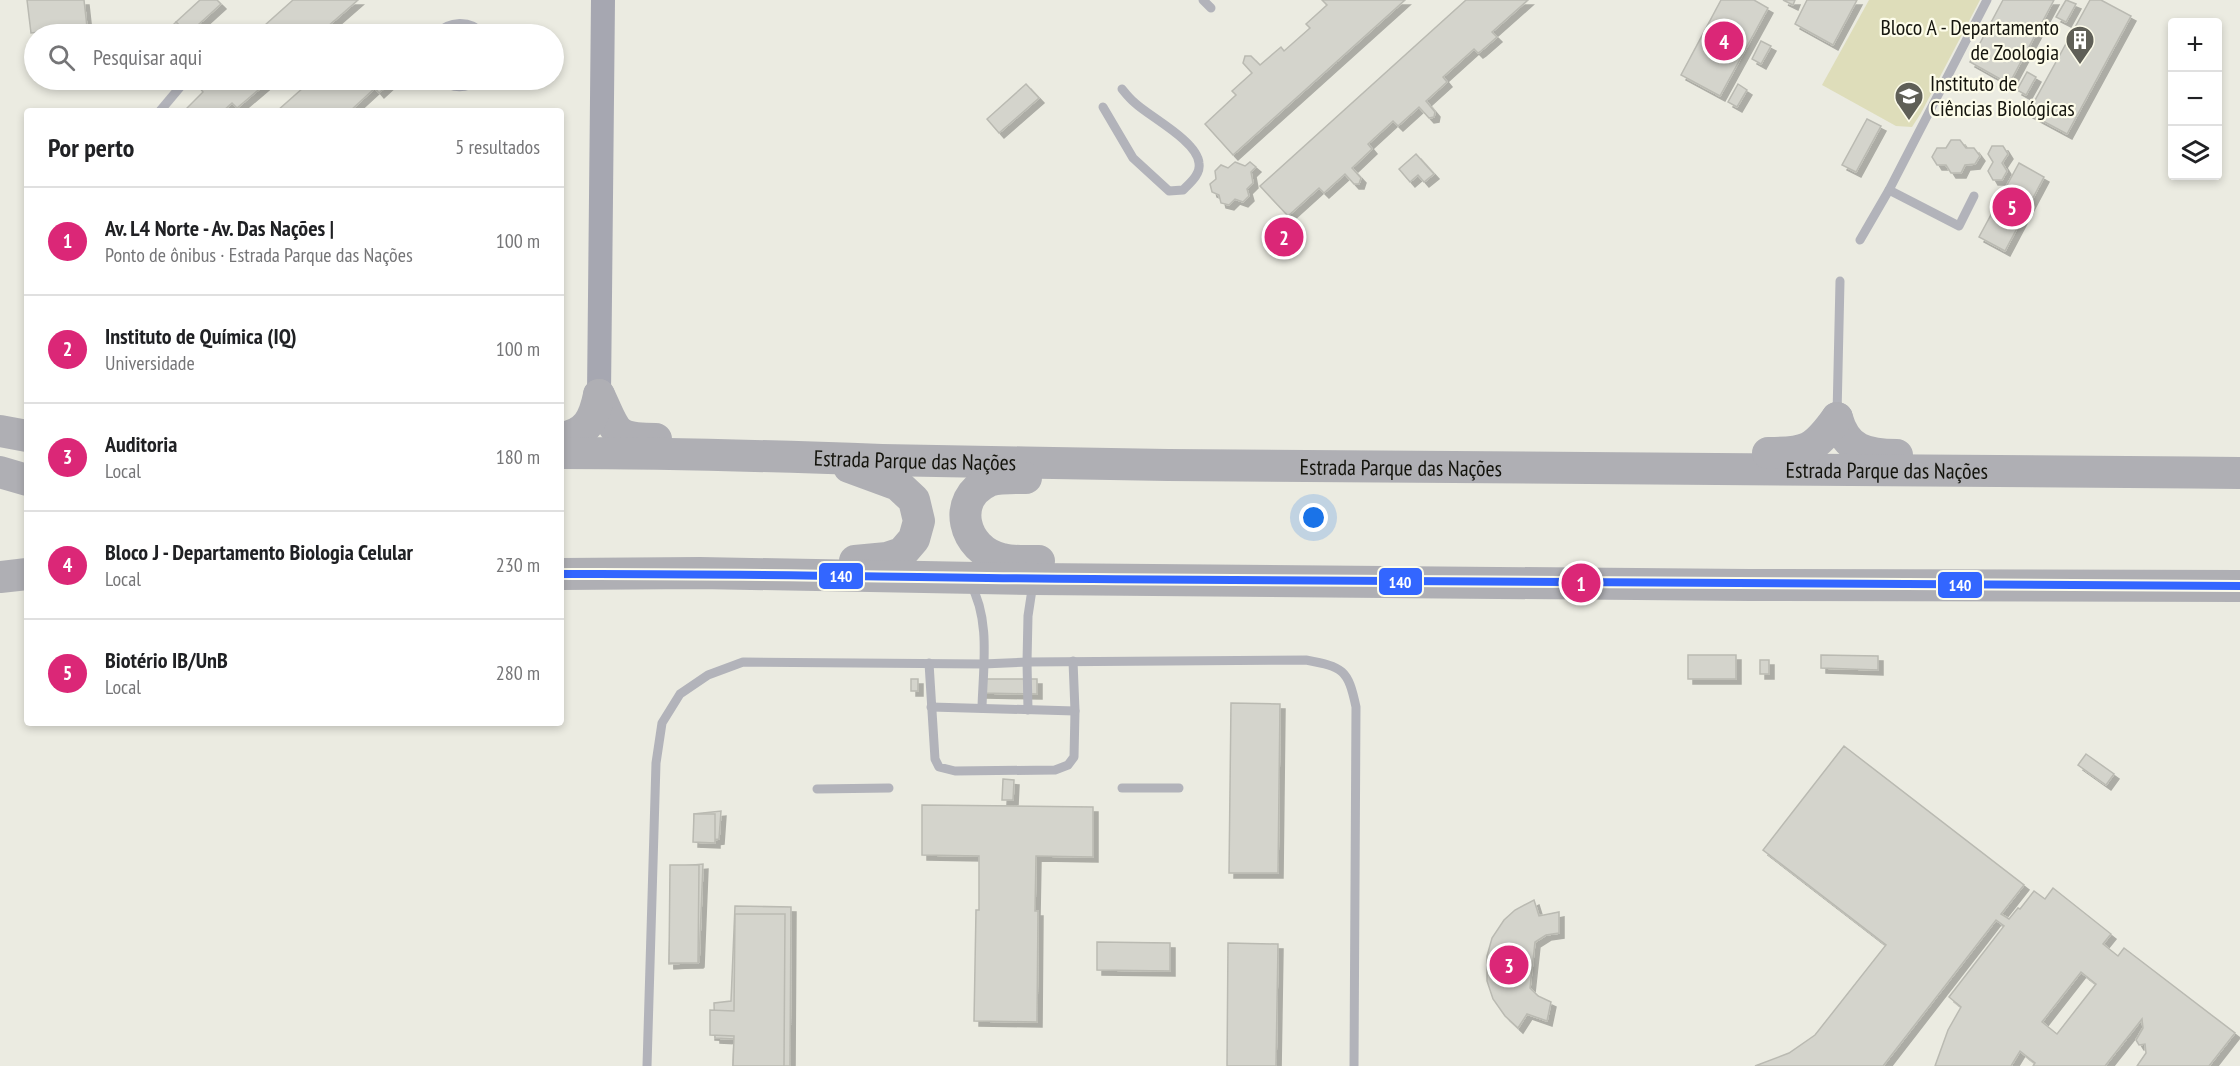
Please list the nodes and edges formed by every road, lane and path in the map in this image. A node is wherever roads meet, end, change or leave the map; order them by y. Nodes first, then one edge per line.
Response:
1 (603, 0) edge
2 (1203, 0) edge
3 (1987, 0) edge
4 (1211, 8) dead end
5 (450, 24) edge
6 (466, 24) edge
7 (178, 90) edge
8 (1122, 90) dead end
9 (1104, 107) dead end
10 (163, 108) edge
11 (1889, 190) junction
12 (1974, 196) dead end
13 (1860, 240) dead end
14 (1840, 281) dead end
15 (599, 395) junction
16 (1837, 418) junction
17 (0, 431) edge
18 (24, 435) edge
19 (564, 437) edge
20 (564, 453) edge
21 (836, 458) junction
22 (1173, 465) junction
23 (1641, 469) junction
24 (2013, 469) junction
25 (0, 472) edge
26 (2194, 472) junction
27 (2240, 473) edge
28 (24, 479) edge
29 (2240, 485) edge
30 (700, 573) junction
31 (2240, 573) edge
32 (24, 574) edge
33 (564, 574) edge
34 (0, 577) edge
35 (967, 578) junction
36 (1034, 579) junction
37 (1192, 580) junction
38 (2159, 585) junction
39 (2240, 586) edge
40 (1073, 661) junction
41 (1027, 662) junction
42 (929, 663) junction
43 (983, 664) junction
44 (931, 707) junction
45 (982, 708) junction
46 (1028, 710) junction
47 (1075, 711) junction
48 (889, 788) dead end
49 (1122, 788) dead end
50 (1179, 788) dead end
51 (817, 789) dead end
52 (647, 1066) edge
53 (1354, 1066) edge

1 - 15 street
2 - 4 lane
3 - 11 lane
5 - 6 lane
7 - 10 lane
8 - 9 lane
11 - 12 lane
11 - 13 lane
14 - 16 lane
15 - 19 highway
15 - 21 highway
16 - 23 highway
16 - 24 highway
17 - 18 highway
20 - 21 highway, Estrada Parque das Nações
21 - 22 highway, Estrada Parque das Nações
21 - 30 highway
22 - 23 highway, Estrada Parque das Nações
22 - 37 highway
23 - 24 highway, Estrada Parque das Nações
24 - 26 highway, Estrada Parque das Nações
25 - 28 highway
26 - 27 highway, Estrada Parque das Nações
26 - 29 highway
30 - 33 highway
30 - 35 highway
31 - 38 highway
32 - 34 highway
35 - 36 highway
35 - 43 lane
36 - 37 highway
36 - 41 lane
37 - 38 highway
38 - 39 highway
40 - 41 lane
40 - 47 lane
40 - 53 lane
41 - 43 lane
41 - 46 lane
42 - 43 lane
42 - 44 lane
42 - 52 lane
43 - 45 lane
44 - 45 lane
44 - 47 lane
45 - 46 lane
46 - 47 lane
48 - 51 lane
49 - 50 lane

